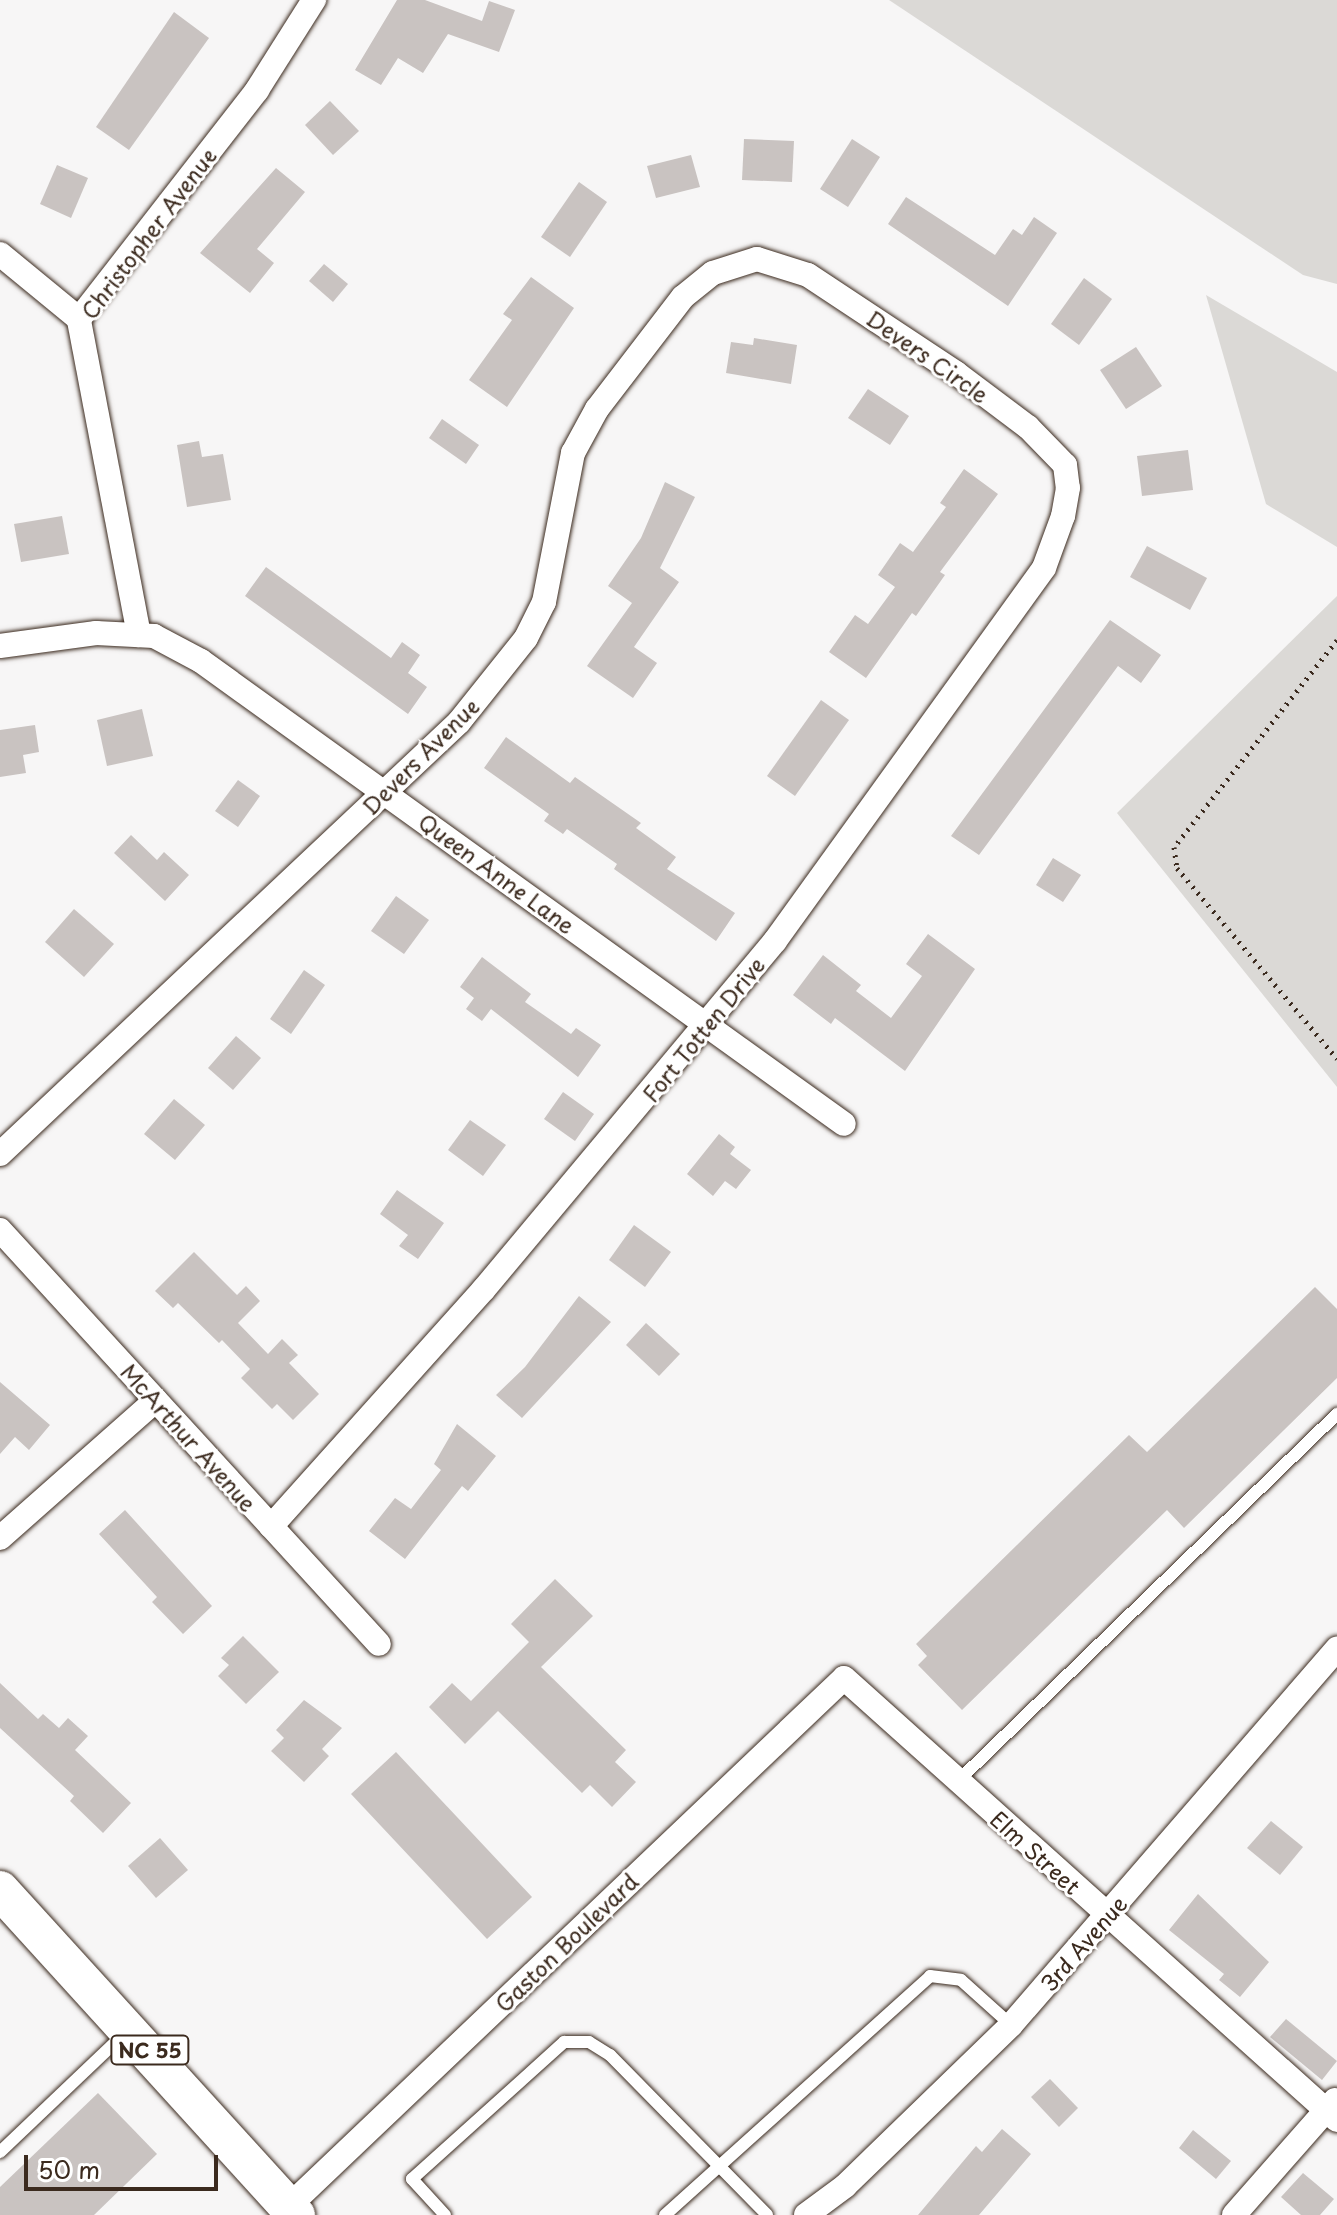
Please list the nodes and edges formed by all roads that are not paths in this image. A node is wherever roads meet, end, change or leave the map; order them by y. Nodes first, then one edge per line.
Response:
1 (314, 0) edge
2 (0, 254) edge
3 (757, 259) joint
4 (79, 319) junction
5 (1068, 488) joint
6 (139, 635) junction
7 (0, 646) edge
8 (386, 792) junction
9 (707, 1028) junction
10 (844, 1124) dead end
11 (0, 1154) edge
12 (0, 1230) edge
13 (156, 1400) junction
14 (1337, 1414) edge
15 (271, 1526) junction
16 (0, 1538) edge
17 (379, 1644) dead end
18 (1337, 1648) edge
19 (844, 1678) joint
20 (958, 1781) junction
21 (4, 1901) edge
22 (1106, 1916) junction
23 (1011, 2025) junction
24 (131, 2028) junction
25 (1333, 2109) edge
26 (0, 2152) edge
27 (718, 2166) junction
28 (292, 2211) edge
29 (445, 2215) edge
30 (665, 2215) edge
31 (767, 2215) edge
32 (806, 2215) edge
33 (1234, 2215) edge

1 - 4 street, Christopher Avenue
2 - 4 street
3 - 5 street, Devers Circle
3 - 8 street, Devers Avenue
4 - 6 street, Christopher Avenue
5 - 9 street, Fort Totten Drive
6 - 7 street, Queen Anne Lane
6 - 8 street, Queen Anne Lane
8 - 9 street, Queen Anne Lane
8 - 11 street, Devers Avenue
9 - 10 street, Queen Anne Lane
9 - 15 street, Fort Totten Drive
12 - 13 street, McArthur Avenue
13 - 15 street, McArthur Avenue
13 - 16 street
14 - 20 lane
15 - 17 street, McArthur Avenue
18 - 22 street, 3rd Avenue
19 - 20 street, Elm Street
19 - 28 street, Gaston Boulevard
20 - 22 street, Elm Street
21 - 24 main road, NC 55
22 - 23 street, 3rd Avenue
22 - 25 street, Elm Street
23 - 27 lane
23 - 32 street, 3rd Avenue
24 - 26 lane
24 - 28 main road, NC 55
25 - 33 street
27 - 29 lane
27 - 30 lane
27 - 31 lane

